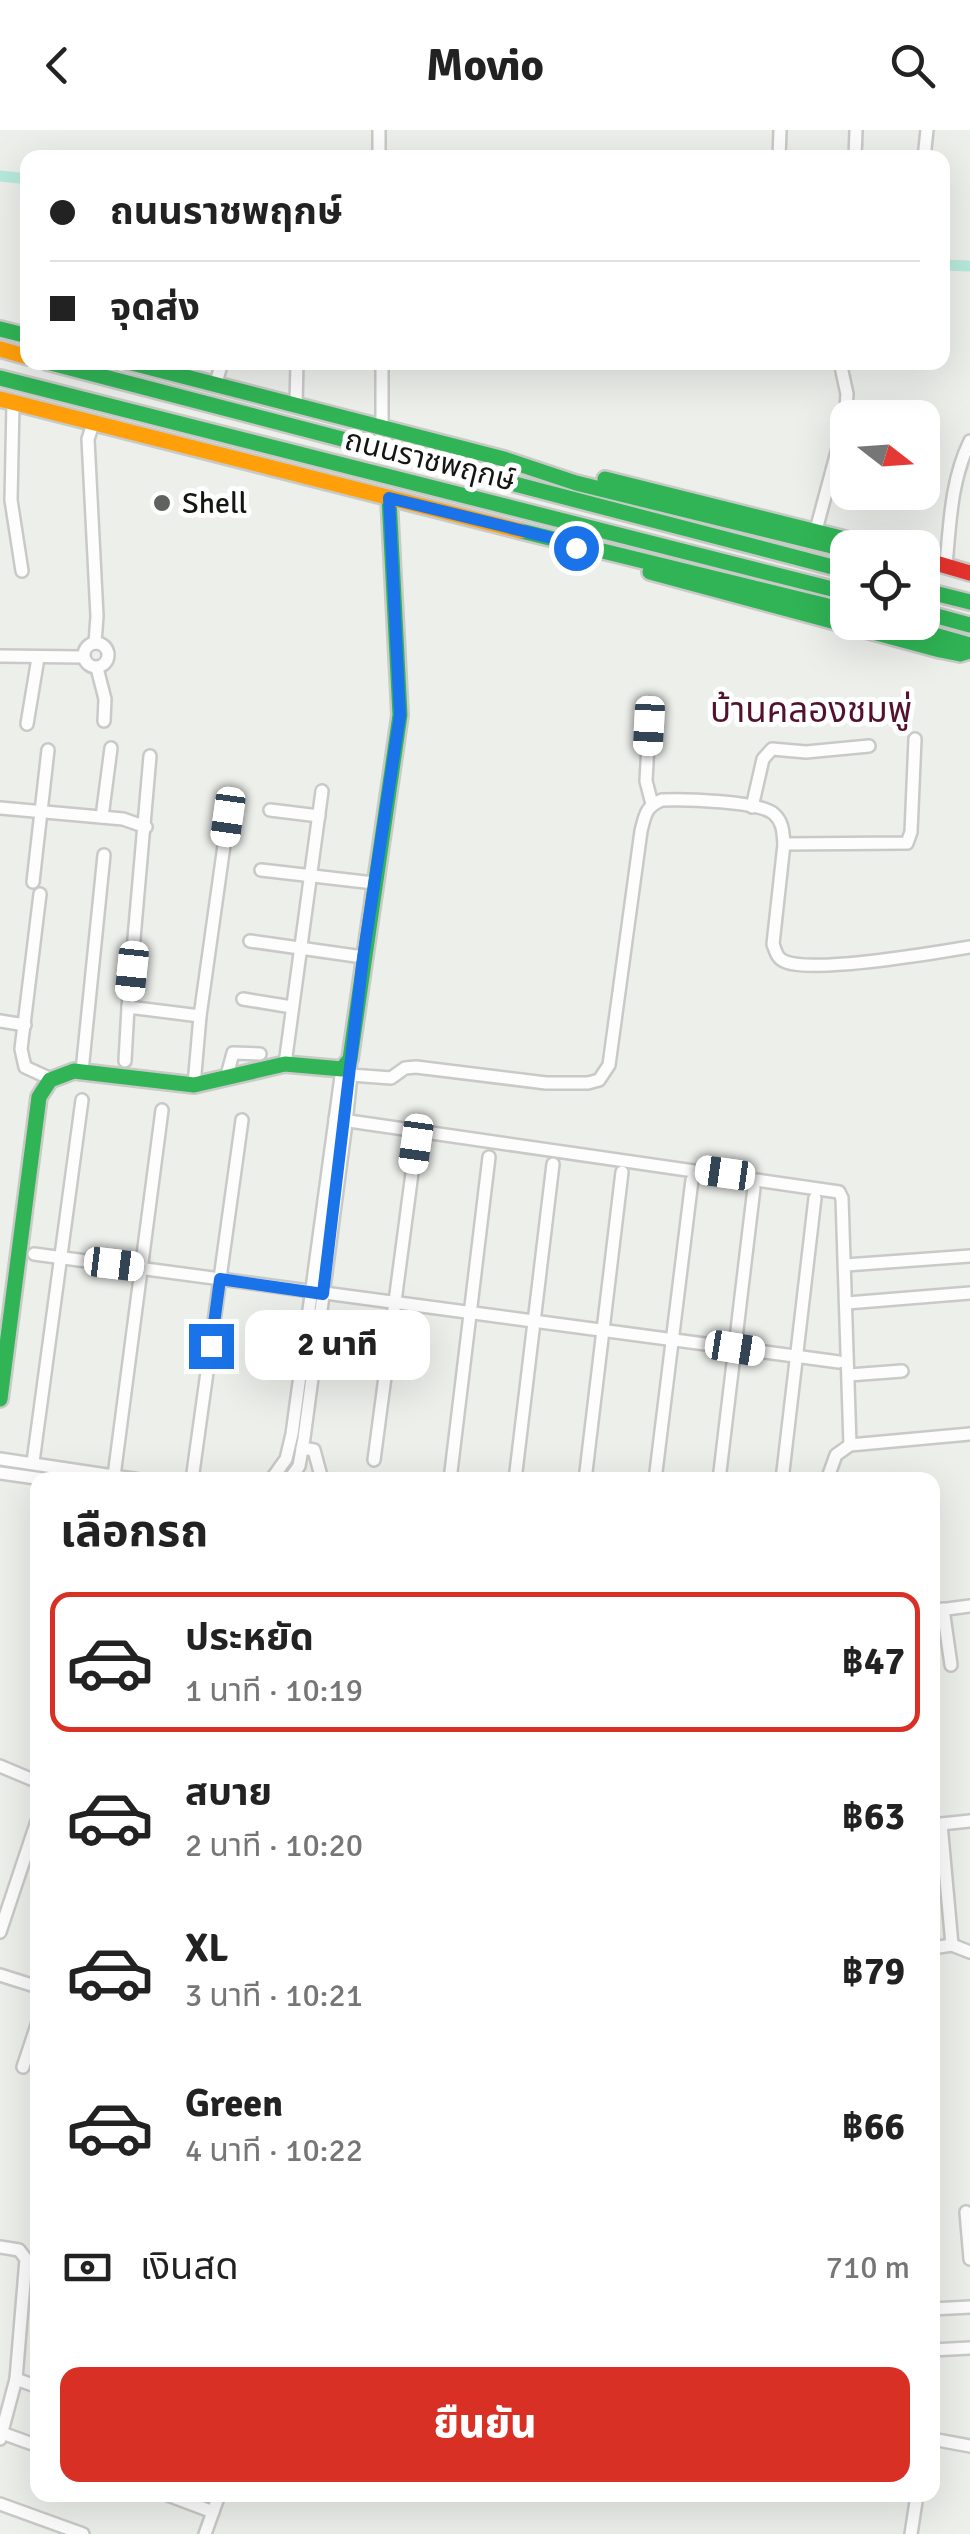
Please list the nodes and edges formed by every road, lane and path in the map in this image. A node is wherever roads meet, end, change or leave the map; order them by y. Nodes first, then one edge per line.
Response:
1 (74, 370) edge
2 (84, 370) edge
3 (155, 370) edge
4 (220, 370) edge
5 (297, 370) edge
6 (382, 370) edge
7 (842, 370) edge
8 (179, 377) junction
9 (0, 378) edge
10 (215, 386) junction
11 (7, 401) edge
12 (296, 406) junction
13 (38, 409) junction
14 (141, 415) junction
15 (93, 424) junction
16 (382, 428) junction
17 (970, 441) edge
18 (518, 464) junction
19 (389, 498) junction
20 (816, 530) junction
21 (830, 534) edge
22 (552, 538) junction
23 (830, 545) edge
24 (940, 564) edge
25 (946, 565) junction
26 (830, 567) edge
27 (22, 572) dead end
28 (970, 573) edge
29 (940, 574) edge
30 (970, 582) edge
31 (830, 588) edge
32 (940, 594) edge
33 (970, 602) edge
34 (830, 606) edge
35 (940, 616) edge
36 (970, 624) edge
37 (940, 638) edge
38 (94, 643) junction
39 (970, 648) edge
40 (0, 656) edge
41 (83, 656) junction
42 (38, 658) junction
43 (97, 668) junction
44 (104, 720) dead end
45 (27, 724) dead end
46 (649, 726) dead end
47 (915, 739) dead end
48 (869, 746) dead end
49 (111, 748) dead end
50 (48, 750) dead end
51 (150, 756) dead end
52 (322, 791) dead end
53 (652, 804) junction
54 (752, 807) junction
55 (0, 808) edge
56 (270, 810) dead end
57 (41, 812) junction
58 (319, 816) junction
59 (102, 817) junction
60 (228, 817) dead end
61 (146, 827) junction
62 (784, 844) junction
63 (104, 855) dead end
64 (261, 870) dead end
65 (310, 875) junction
66 (33, 882) dead end
67 (374, 883) junction
68 (40, 894) dead end
69 (250, 941) dead end
70 (970, 947) edge
71 (300, 948) junction
72 (363, 958) junction
73 (243, 1000) dead end
74 (128, 1007) junction
75 (292, 1007) junction
76 (200, 1016) junction
77 (0, 1021) edge
78 (25, 1025) junction
79 (260, 1054) dead end
80 (124, 1061) dead end
81 (285, 1064) junction
82 (346, 1070) junction
83 (82, 1072) junction
84 (49, 1078) junction
85 (226, 1080) junction
86 (194, 1085) junction
87 (82, 1100) dead end
88 (162, 1110) dead end
89 (242, 1120) dead end
90 (340, 1121) junction
91 (416, 1144) dead end
92 (489, 1157) dead end
93 (553, 1164) dead end
94 (622, 1172) dead end
95 (692, 1180) dead end
96 (754, 1188) dead end
97 (815, 1198) dead end
98 (34, 1254) dead end
99 (970, 1256) edge
100 (60, 1257) junction
101 (846, 1265) junction
102 (141, 1267) junction
103 (220, 1279) junction
104 (317, 1293) junction
105 (970, 1293) edge
106 (395, 1303) junction
107 (847, 1303) junction
108 (470, 1314) junction
109 (534, 1322) junction
110 (603, 1332) junction
111 (672, 1341) junction
112 (735, 1348) junction
113 (796, 1358) junction
114 (839, 1362) dead end
115 (902, 1371) dead end
116 (849, 1375) junction
117 (1, 1389) edge
118 (0, 1399) edge
119 (970, 1434) edge
120 (850, 1445) junction
121 (302, 1448) junction
122 (0, 1459) edge
123 (374, 1460) dead end
124 (33, 1462) junction
125 (91, 1472) edge
126 (115, 1472) edge
127 (193, 1472) edge
128 (277, 1472) edge
129 (295, 1472) edge
130 (323, 1472) edge
131 (451, 1472) edge
132 (516, 1472) edge
133 (586, 1472) edge
134 (657, 1472) edge
135 (720, 1472) edge
136 (783, 1472) edge
137 (830, 1472) edge
138 (0, 1473) edge
139 (30, 1477) edge
140 (970, 1606) edge
141 (940, 1610) edge
142 (940, 1618) edge
143 (951, 1664) dead end
144 (0, 1766) edge
145 (30, 1779) edge
146 (970, 1821) edge
147 (30, 1842) edge
148 (0, 1932) edge
149 (952, 1944) junction
150 (940, 1946) edge
151 (970, 1952) edge
152 (0, 1975) edge
153 (30, 1985) edge
154 (30, 2046) edge
155 (23, 2067) dead end
156 (966, 2212) dead end
157 (0, 2247) edge
158 (970, 2258) edge
159 (970, 2307) edge
160 (940, 2309) edge
161 (970, 2348) edge
162 (940, 2350) edge
163 (16, 2379) junction
164 (30, 2384) edge
165 (1, 2436) edge
166 (940, 2440) edge
167 (30, 2444) edge
168 (970, 2446) edge
169 (187, 2502) edge
170 (217, 2502) edge
171 (917, 2502) edge
172 (0, 2504) edge
173 (213, 2512) junction
174 (83, 2534) edge
175 (205, 2534) edge
176 (911, 2534) edge

1 - 26 main road, ถนนราชพฤกษ์
2 - 8 main road
3 - 8 main road, ถนนราชพฤกษ์
4 - 10 street
5 - 12 street
6 - 16 street
7 - 20 street
8 - 10 main road, ถนนราชพฤกษ์
9 - 14 main road, ถนนราชพฤกษ์
10 - 12 main road, ถนนราชพฤกษ์
11 - 13 main road, ถนนราชพฤกษ์
11 - 27 street
12 - 16 main road, ถนนราชพฤกษ์
13 - 14 main road
13 - 15 main road, ถนนราชพฤกษ์
14 - 31 main road, ถนนราชพฤกษ์
15 - 19 main road, ถนนราชพฤกษ์
15 - 38 street
16 - 18 main road, ถนนราชพฤกษ์
17 - 25 street
18 - 20 main road
18 - 23 main road, ถนนราชพฤกษ์
19 - 22 main road, ถนนราชพฤกษ์
19 - 67 main road
20 - 21 main road
22 - 34 main road, ถนนราชพฤกษ์
22 - 39 main road
24 - 25 main road
25 - 28 main road
29 - 30 main road
32 - 33 main road
35 - 36 main road
37 - 39 main road
38 - 41 street
38 - 43 street
40 - 42 street
41 - 42 street
41 - 43 street
42 - 45 street
43 - 44 street
46 - 53 street
47 - 62 street
48 - 54 street
49 - 59 street
50 - 57 street
51 - 61 street
52 - 58 street
53 - 54 street
53 - 82 street
54 - 62 street
55 - 57 street
56 - 58 street
57 - 59 street
57 - 66 street
58 - 65 street
59 - 61 street
60 - 76 street
61 - 74 street
62 - 70 street
63 - 83 street
64 - 65 street
65 - 67 street
65 - 71 street
67 - 72 main road
68 - 78 street
69 - 71 street
71 - 72 street
71 - 75 street
72 - 82 main road
73 - 75 street
74 - 76 street
74 - 80 street
75 - 81 street
76 - 86 street
77 - 78 street
78 - 84 street
79 - 85 street
81 - 82 main road
81 - 85 main road
82 - 90 street
83 - 84 main road
83 - 86 main road
84 - 117 main road
85 - 86 main road
87 - 100 street
88 - 102 street
89 - 103 street
90 - 101 street
90 - 104 street
91 - 106 street
92 - 108 street
93 - 109 street
94 - 110 street
95 - 111 street
96 - 112 street
97 - 113 street
98 - 100 street
99 - 101 street
100 - 102 street
100 - 124 street
101 - 107 street
102 - 103 street
102 - 126 street
103 - 104 street
103 - 127 street
104 - 106 street
104 - 121 street
104 - 128 street
105 - 107 street
106 - 108 street
106 - 123 street
107 - 116 street
108 - 109 street
108 - 131 street
109 - 110 street
109 - 132 street
110 - 111 street
110 - 133 street
111 - 112 street
111 - 134 street
112 - 113 street
112 - 135 street
113 - 114 street
113 - 136 street
115 - 116 street
116 - 120 street
117 - 118 main road
119 - 120 street
120 - 137 street
121 - 129 street
121 - 130 street
122 - 124 street
124 - 125 street
138 - 139 street
140 - 141 street
142 - 143 street
144 - 145 street
146 - 149 street
147 - 148 street
149 - 150 street
149 - 151 street
152 - 153 street
154 - 155 street
156 - 158 street
157 - 163 street
159 - 160 street
161 - 162 street
163 - 164 street
163 - 165 street
165 - 167 street
166 - 168 street
169 - 173 street
170 - 173 street
171 - 176 street
172 - 174 street
173 - 175 street

